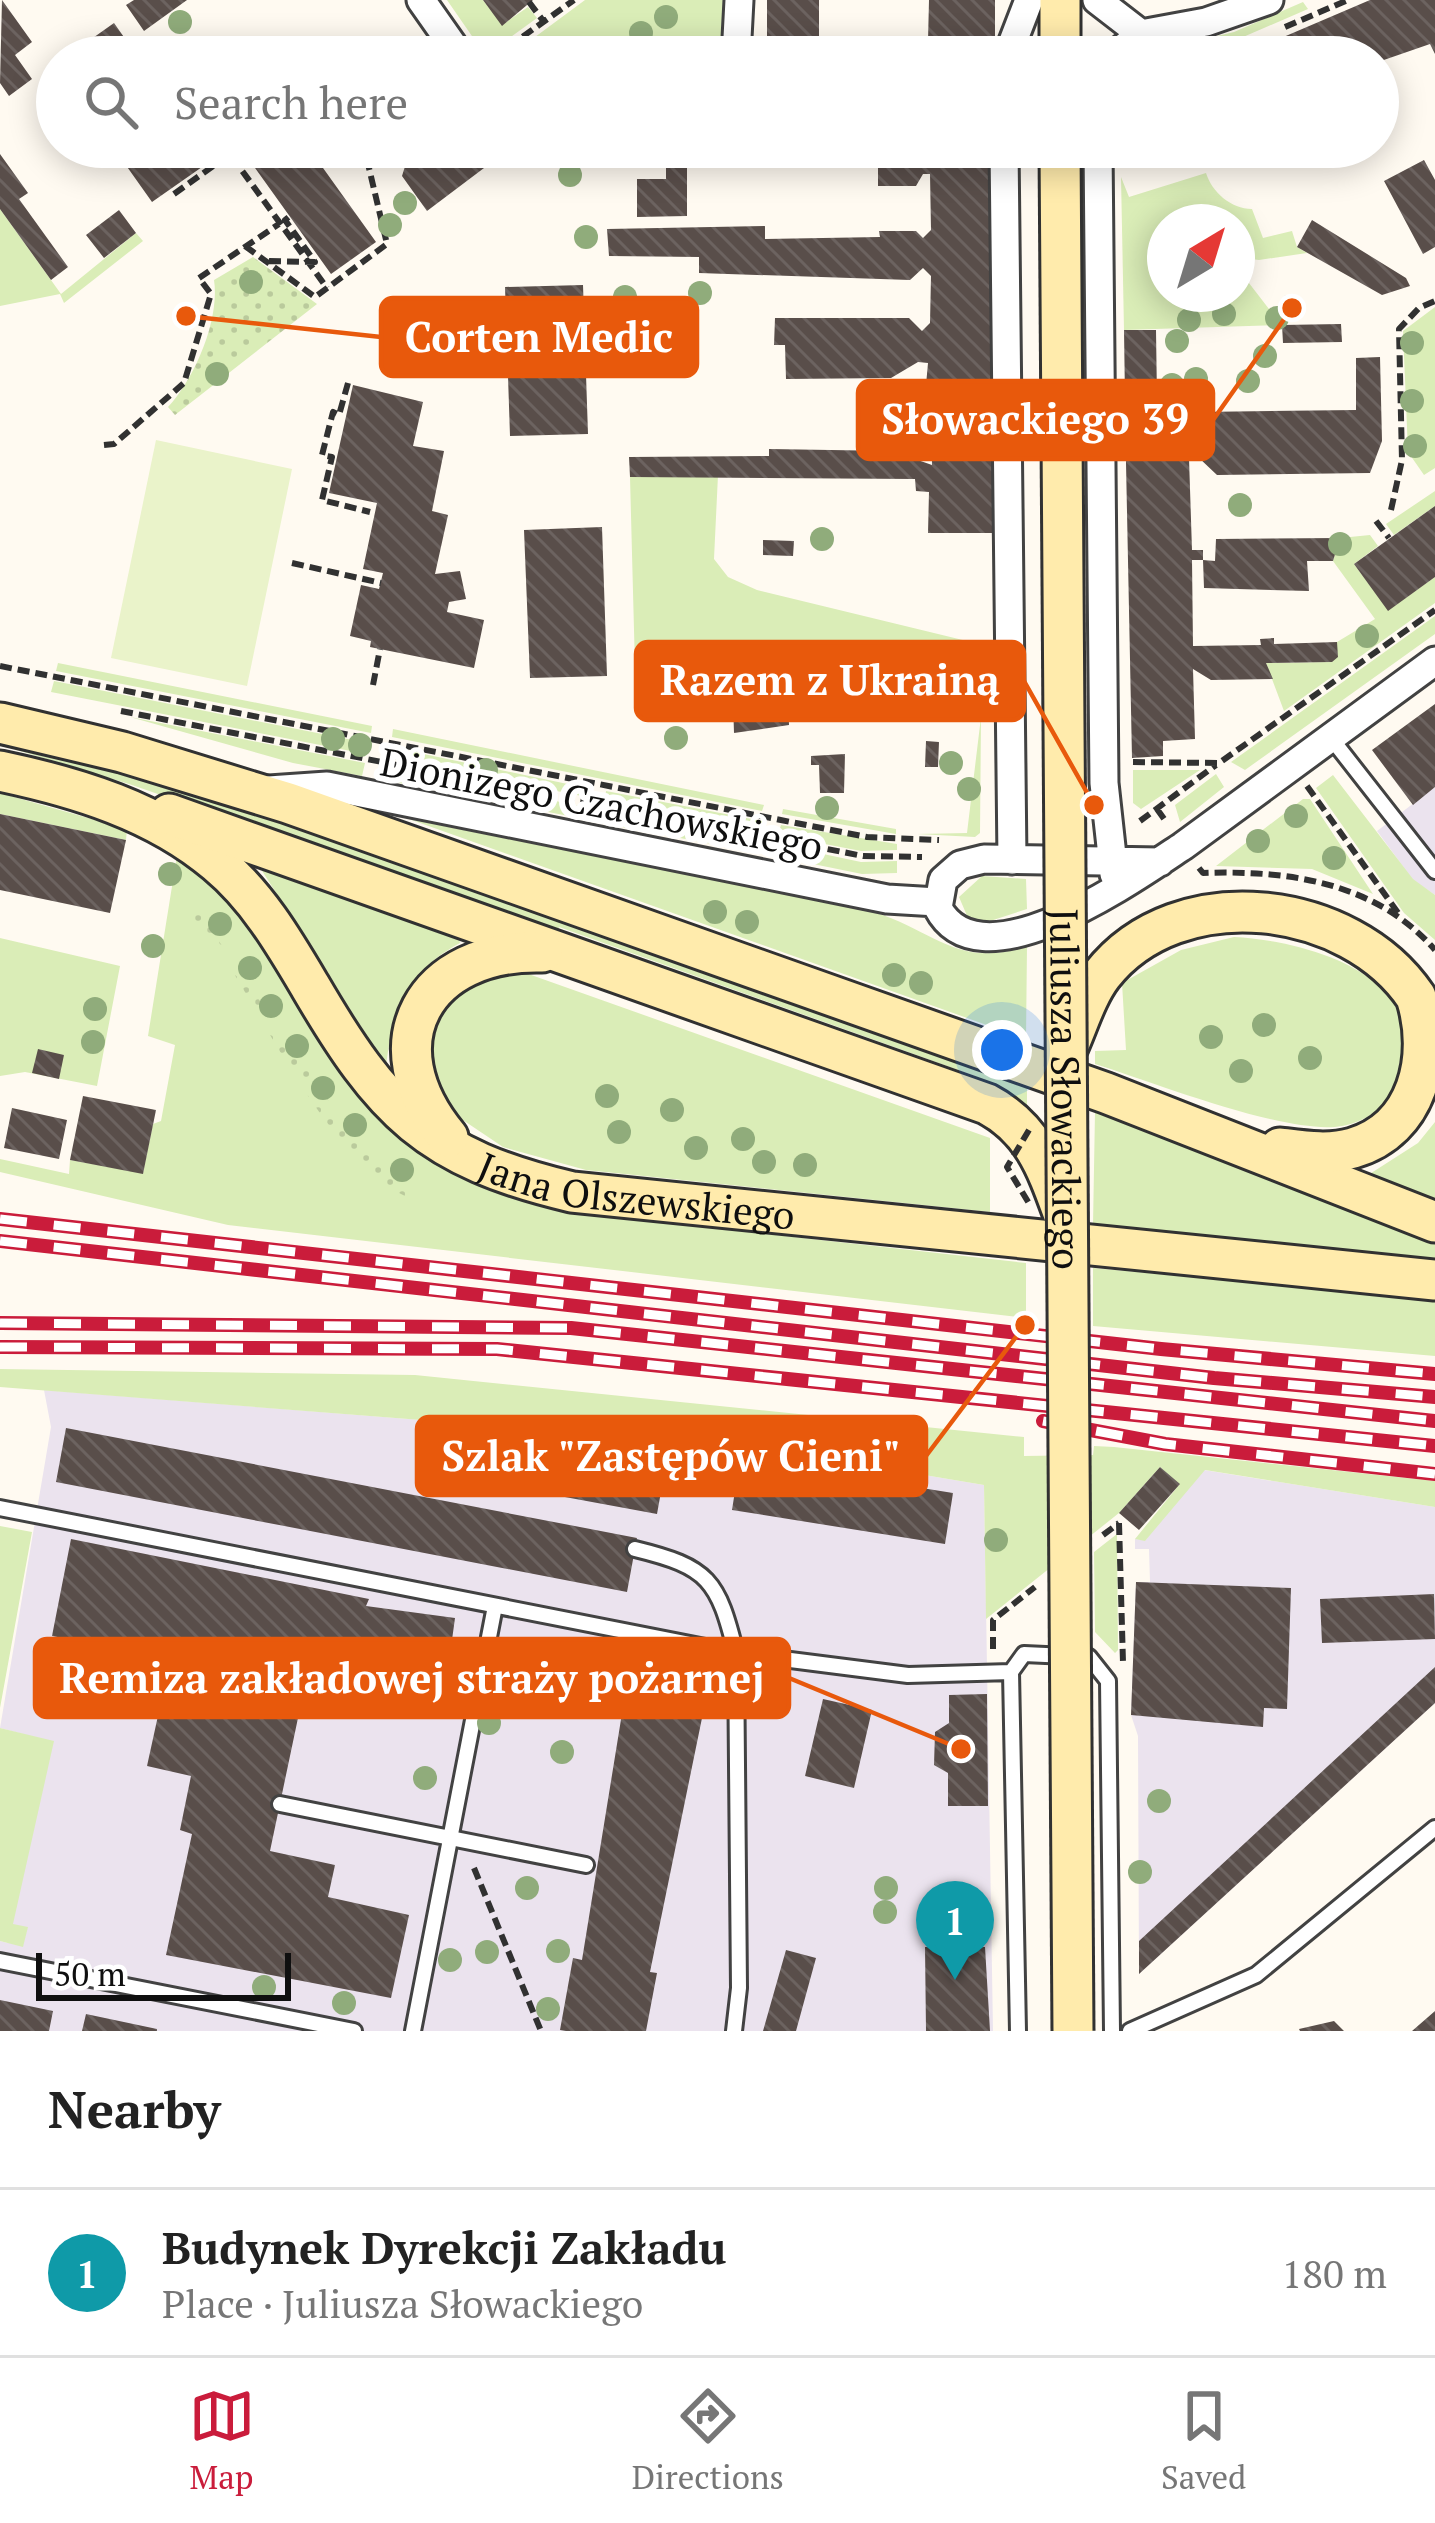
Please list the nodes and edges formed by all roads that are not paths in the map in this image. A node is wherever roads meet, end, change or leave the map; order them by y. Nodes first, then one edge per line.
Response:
1 (421, 0) edge
2 (739, 0) edge
3 (1029, 0) edge
4 (1060, 0) edge
5 (1097, 0) edge
6 (1269, 0) edge
7 (1141, 34) junction
8 (453, 36) edge
9 (737, 36) edge
10 (1015, 36) edge
11 (1060, 36) edge
12 (1138, 36) edge
13 (1004, 168) edge
14 (1060, 168) edge
15 (1098, 168) edge
16 (1435, 662) edge
17 (0, 723) edge
18 (1330, 736) junction
19 (0, 771) edge
20 (77, 789) junction
21 (251, 792) junction
22 (1012, 860) junction
23 (1435, 871) edge
24 (1114, 872) junction
25 (937, 902) junction
26 (566, 953) junction
27 (1067, 1049) junction
28 (1204, 1129) junction
29 (464, 1156) junction
30 (1435, 1222) edge
31 (1066, 1223) junction
32 (1435, 1280) edge
33 (0, 1508) edge
34 (635, 1549) dead end
35 (495, 1606) junction
36 (736, 1653) junction
37 (1011, 1672) junction
38 (280, 1804) dead end
39 (1435, 1828) edge
40 (451, 1838) junction
41 (586, 1865) dead end
42 (0, 1961) edge
43 (354, 2031) edge
44 (413, 2031) edge
45 (734, 2031) edge
46 (1018, 2031) edge
47 (1073, 2031) edge
48 (1112, 2031) edge
49 (1130, 2031) edge

1 - 8 street
2 - 9 street
3 - 10 street
4 - 11 main road
5 - 7 street
6 - 7 street
7 - 12 street
13 - 22 street, Juliusza Słowackiego
14 - 27 main road, Juliusza Słowackiego, bridge
15 - 24 street, Juliusza Słowackiego
16 - 18 street
17 - 21 main road
18 - 23 lane
18 - 24 street
19 - 20 main road, Jana Olszewskiego
20 - 26 main road
20 - 29 main road, Jana Olszewskiego
21 - 25 street, Dionizego Czachowskiego
21 - 28 main road
22 - 24 street
22 - 25 street
24 - 25 street
26 - 29 main road
26 - 31 main road, bridge
27 - 28 main road
27 - 31 main road, Juliusza Słowackiego, bridge
28 - 30 main road
29 - 32 main road, Jana Olszewskiego
31 - 47 main road, Juliusza Słowackiego, bridge
33 - 35 lane
34 - 36 lane
35 - 36 lane
35 - 40 lane
36 - 37 lane
36 - 45 lane
37 - 46 lane
37 - 48 lane
38 - 40 lane
39 - 49 lane
40 - 41 lane
40 - 44 lane
42 - 43 lane

